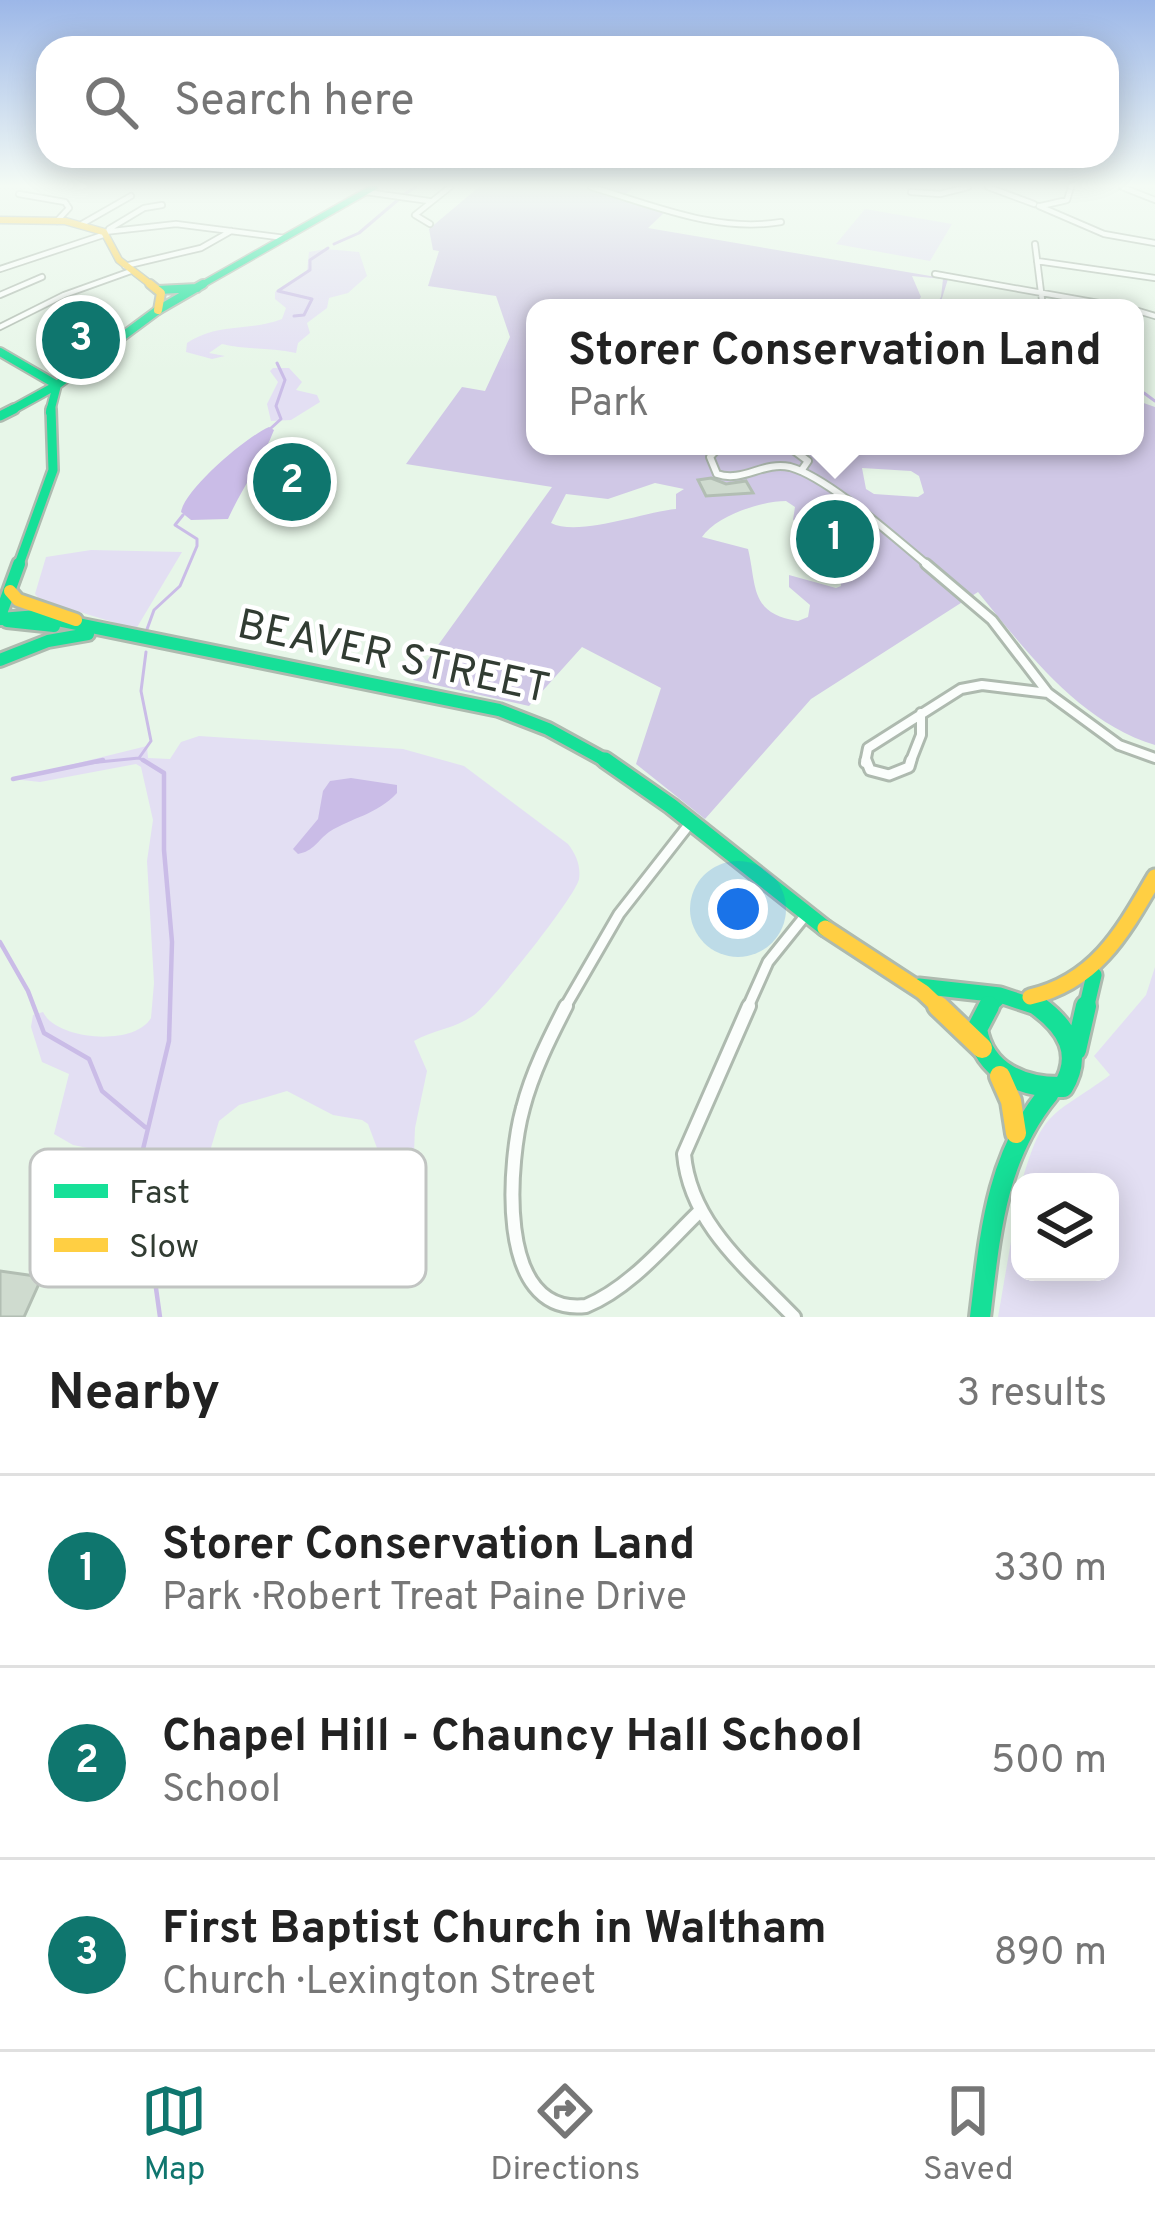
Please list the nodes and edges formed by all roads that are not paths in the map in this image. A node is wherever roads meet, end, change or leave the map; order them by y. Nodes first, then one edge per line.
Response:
1 (60, 248) edge
2 (117, 248) edge
3 (199, 248) edge
4 (266, 248) edge
5 (1035, 248) edge
6 (1036, 261) junction
7 (0, 268) edge
8 (128, 268) junction
9 (935, 274) dead end
10 (42, 278) dead end
11 (1155, 278) edge
12 (198, 287) junction
13 (158, 290) junction
14 (1038, 291) junction
15 (0, 295) edge
16 (1040, 299) edge
17 (1079, 299) edge
18 (158, 310) junction
19 (0, 327) edge
20 (0, 352) edge
21 (57, 385) junction
22 (23, 404) junction
23 (52, 404) junction
24 (3, 412) edge
25 (712, 455) edge
26 (801, 455) edge
27 (801, 471) junction
28 (10, 591) junction
29 (0, 619) edge
30 (108, 634) junction
31 (124, 637) junction
32 (0, 660) edge
33 (1048, 693) junction
34 (921, 713) junction
35 (1155, 758) edge
36 (692, 821) junction
37 (1155, 877) edge
38 (806, 914) junction
39 (1095, 972) junction
40 (904, 980) junction
41 (1000, 996) junction
42 (1021, 997) junction
43 (982, 1048) junction
44 (1075, 1063) junction
45 (992, 1064) junction
46 (1052, 1091) junction
47 (1016, 1137) junction
48 (698, 1212) junction
49 (794, 1317) edge
50 (980, 1317) edge

1 - 7 street
2 - 8 main road
3 - 8 street
4 - 12 main road
5 - 6 street
6 - 11 street
6 - 14 street
8 - 13 main road
8 - 19 street
9 - 14 street
10 - 15 street
12 - 13 main road
12 - 18 main road
13 - 18 main road
14 - 16 street
14 - 17 street
18 - 21 main road
20 - 21 main road
21 - 22 main road
21 - 23 main road
22 - 23 main road
22 - 24 main road
23 - 28 main road
25 - 27 street
26 - 27 street
27 - 33 street
28 - 29 main road
28 - 31 main road
29 - 30 main road, BEAVER STREET
30 - 31 main road, BEAVER STREET
30 - 32 main road
31 - 36 main road, BEAVER STREET
33 - 34 street
33 - 35 street
34 - 34 street
36 - 38 main road, BEAVER STREET
36 - 48 street
37 - 39 main road
38 - 40 main road, BEAVER STREET
38 - 48 street
39 - 42 main road
39 - 44 main road
40 - 41 main road, BEAVER STREET
40 - 43 main road, BEAVER STREET
41 - 42 main road
41 - 43 main road
42 - 44 main road
43 - 45 main road
44 - 46 main road
45 - 46 main road
45 - 47 main road
46 - 47 main road
47 - 50 main road
48 - 49 street

